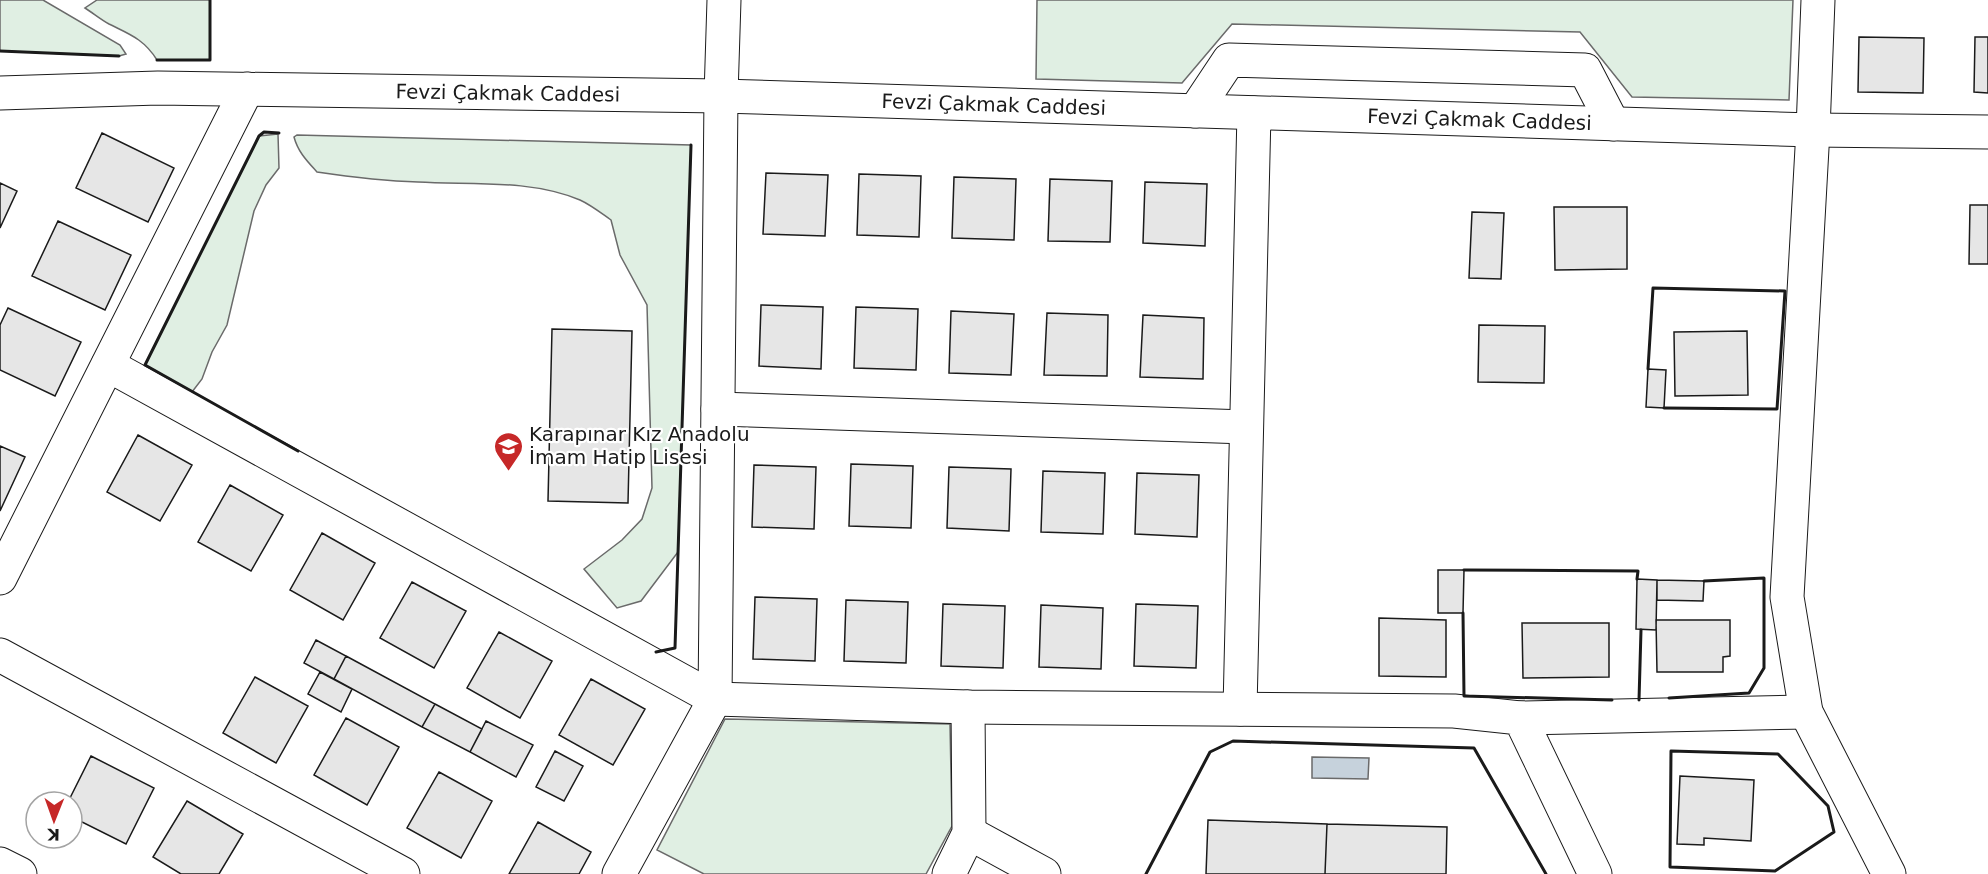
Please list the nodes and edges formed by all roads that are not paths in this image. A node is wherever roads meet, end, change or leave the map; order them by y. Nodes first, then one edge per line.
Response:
1 (724, 0) edge
2 (1818, 0) edge
3 (247, 89) junction
4 (0, 93) edge
5 (721, 96) junction
6 (1195, 111) junction
7 (1254, 113) junction
8 (1613, 124) junction
9 (1813, 130) junction
10 (1988, 132) edge
11 (108, 365) junction
12 (718, 409) junction
13 (1246, 426) junction
14 (0, 578) edge
15 (0, 655) edge
16 (716, 699) junction
17 (968, 707) junction
18 (1240, 709) junction
19 (1806, 712) junction
20 (1520, 718) junction
21 (969, 833) junction
22 (0, 864) edge
23 (20, 874) edge
24 (403, 874) edge
25 (619, 874) edge
26 (949, 874) edge
27 (1044, 874) edge
28 (1595, 874) edge
29 (1889, 874) edge

1 - 5 main road
2 - 9 main road
3 - 4 main road, Fevzi Çakmak Caddesi
3 - 5 main road, Fevzi Çakmak Caddesi
3 - 11 main road
5 - 6 main road, Fevzi Çakmak Caddesi
5 - 12 main road
6 - 7 main road, Fevzi Çakmak Caddesi
6 - 8 main road
7 - 8 main road, Fevzi Çakmak Caddesi
7 - 13 main road
8 - 9 main road, Fevzi Çakmak Caddesi
9 - 10 main road, Fevzi Çakmak Caddesi
9 - 19 main road
11 - 14 main road
11 - 16 main road
12 - 13 main road
12 - 16 main road
13 - 18 main road
15 - 24 main road
16 - 17 main road
16 - 25 main road
17 - 18 main road
17 - 21 main road
18 - 20 main road
19 - 20 main road
19 - 29 main road
20 - 28 main road
21 - 26 main road
21 - 27 main road
22 - 23 main road

